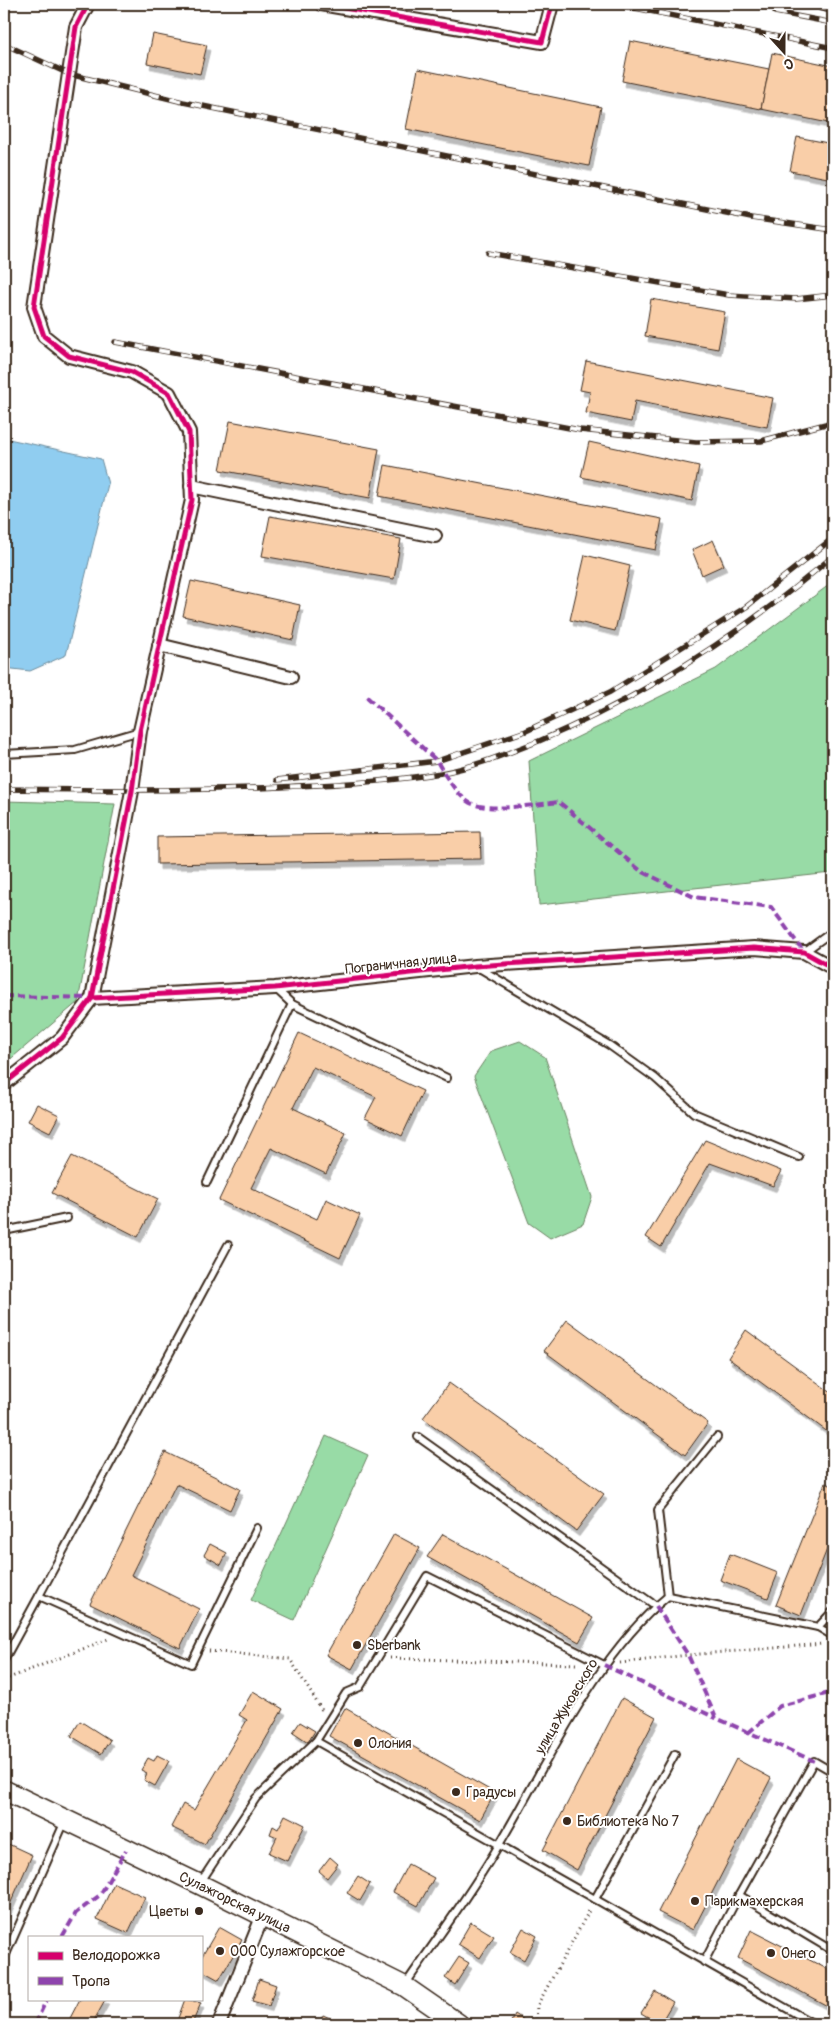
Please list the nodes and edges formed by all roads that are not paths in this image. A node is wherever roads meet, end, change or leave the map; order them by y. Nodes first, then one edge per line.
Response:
1 (88, 4) edge
2 (321, 4) edge
3 (552, 4) edge
4 (823, 4) edge
5 (833, 6) edge
6 (191, 486) junction
7 (435, 536) dead end
8 (159, 645) junction
9 (291, 677) dead end
10 (140, 731) junction
11 (4, 754) edge
12 (833, 931) edge
13 (804, 952) junction
14 (474, 966) junction
15 (833, 968) edge
16 (275, 988) junction
17 (92, 998) junction
18 (292, 1004) junction
19 (447, 1078) dead end
20 (4, 1084) edge
21 (799, 1157) dead end
22 (208, 1182) dead end
23 (67, 1218) dead end
24 (4, 1231) edge
25 (228, 1245) dead end
26 (418, 1437) dead end
27 (717, 1437) dead end
28 (257, 1528) dead end
29 (39, 1596) junction
30 (668, 1596) junction
31 (656, 1606) junction
32 (833, 1611) edge
33 (818, 1627) junction
34 (833, 1636) edge
35 (4, 1660) edge
36 (604, 1665) junction
37 (316, 1741) junction
38 (675, 1754) dead end
39 (833, 1772) edge
40 (4, 1790) edge
41 (66, 1820) junction
42 (499, 1846) junction
43 (199, 1884) junction
44 (739, 1895) junction
45 (595, 1899) junction
46 (263, 1916) junction
47 (833, 1950) edge
48 (4, 1959) edge
49 (704, 1962) junction
50 (404, 1986) junction
51 (219, 2024) edge
52 (459, 2024) edge
53 (814, 2024) edge

1 - 6 street
2 - 3 street
4 - 5 street
6 - 7 street
6 - 8 street
8 - 9 street
8 - 10 street
10 - 11 lane
10 - 17 street
12 - 13 lane
13 - 14 street, Пограничная улица
13 - 15 street, Пограничная улица
14 - 16 street, Пограничная улица
14 - 21 lane
16 - 17 street, Пограничная улица
16 - 18 lane
17 - 20 street
18 - 19 lane
18 - 22 lane
23 - 24 lane
25 - 29 lane
26 - 31 lane
27 - 30 lane
28 - 29 lane
29 - 35 lane
30 - 31 lane, улица Жуковского
30 - 33 lane
31 - 36 lane, улица Жуковского
32 - 33 lane
33 - 34 lane
36 - 37 lane
36 - 42 lane, улица Жуковского
37 - 42 lane
37 - 43 lane
38 - 45 lane
39 - 44 lane
40 - 41 main road, Сулажгорская улица
41 - 43 main road, Сулажгорская улица
41 - 48 lane
42 - 45 lane
42 - 50 lane, улица Жуковского
43 - 46 main road, Сулажгорская улица
44 - 47 lane
44 - 49 lane
45 - 49 lane
46 - 50 main road, Сулажгорская улица
46 - 51 street
49 - 53 lane
50 - 52 main road, Сулажгорская улица

